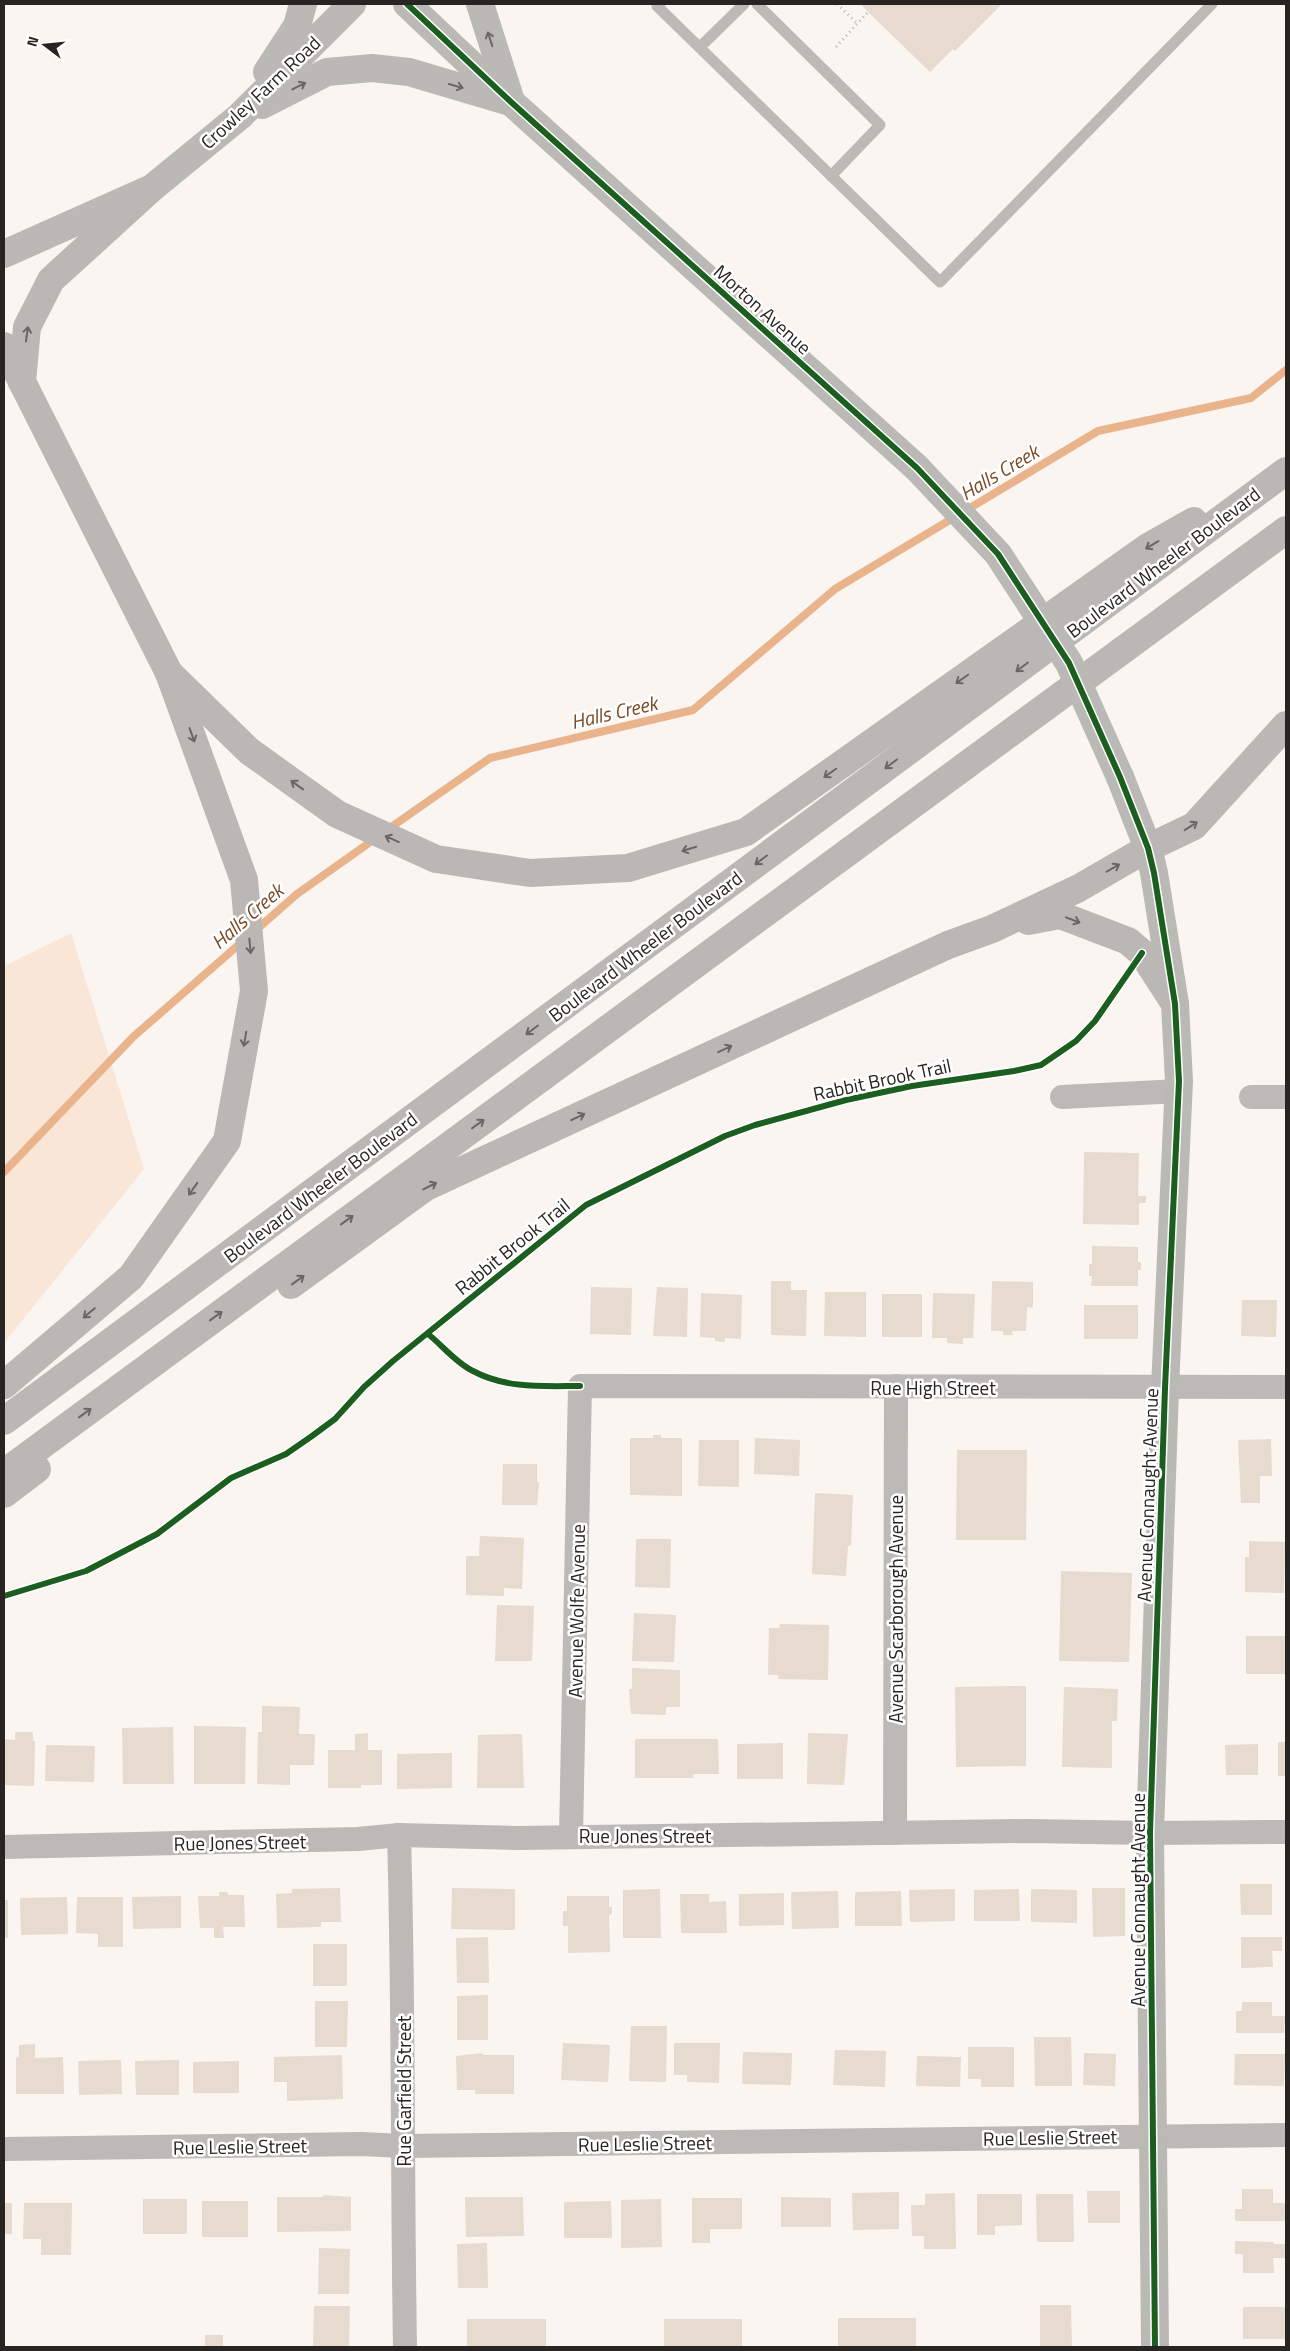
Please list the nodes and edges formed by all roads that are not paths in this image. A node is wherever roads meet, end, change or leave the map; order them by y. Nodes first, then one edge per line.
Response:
1 (302, 4) edge
2 (352, 4) edge
3 (407, 4) edge
4 (480, 4) edge
5 (660, 4) edge
6 (744, 4) edge
7 (758, 4) edge
8 (1212, 4) edge
9 (700, 47) junction
10 (511, 102) junction
11 (240, 116) junction
12 (831, 176) junction
13 (152, 188) junction
14 (4, 254) edge
15 (4, 346) edge
16 (22, 382) junction
17 (1286, 470) edge
18 (1286, 530) edge
19 (1068, 663) joint
20 (169, 672) junction
21 (1286, 725) edge
22 (1148, 848) junction
23 (992, 929) junction
24 (1175, 1004) junction
25 (1179, 1091) junction
26 (1286, 1096) edge
27 (1062, 1097) dead end
28 (1252, 1097) dead end
29 (4, 1385) edge
30 (580, 1386) joint
31 (896, 1386) junction
32 (1286, 1387) edge
33 (1165, 1388) junction
34 (4, 1421) edge
35 (4, 1473) edge
36 (4, 1494) edge
37 (1286, 1832) edge
38 (895, 1833) junction
39 (399, 1834) junction
40 (1150, 1834) junction
41 (571, 1836) junction
42 (4, 1847) edge
43 (1286, 2135) edge
44 (1153, 2136) junction
45 (402, 2146) junction
46 (4, 2149) edge
47 (405, 2347) edge
48 (1155, 2347) edge

1 - 11 street
2 - 11 street, Crowley Farm Road
3 - 10 street, Morton Avenue
10 -> 4 street
5 - 9 lane
6 - 9 lane
7 - 12 lane
8 - 12 lane
9 - 12 lane
11 -> 10 street
10 - 19 street, Morton Avenue, bridge
11 - 13 street, Crowley Farm Road
13 - 14 street, Crowley Farm Road
16 -> 13 highway
15 - 16 highway
16 - 20 highway
17 -> 20 highway
17 -> 34 highway, Boulevard Wheeler Boulevard
35 -> 18 highway
19 - 22 street, Avenue Connaught Avenue, bridge
20 -> 29 highway
22 -> 21 highway
23 -> 22 highway
22 - 24 street, Avenue Connaught Avenue
23 -> 24 highway
36 -> 23 highway
24 - 25 street, Avenue Connaught Avenue
25 - 27 street
25 - 33 street, Avenue Connaught Avenue
26 - 28 street
30 - 31 street, Rue High Street
30 - 41 street, Avenue Wolfe Avenue
31 - 33 street, Rue High Street
31 - 38 street, Avenue Scarborough Avenue
32 - 33 street, Rue High Street
33 - 40 street, Avenue Connaught Avenue
37 - 40 street, Rue Jones Street
38 - 40 street, Rue Jones Street
38 - 41 street, Rue Jones Street
39 - 41 street, Rue Jones Street
39 - 42 street, Rue Jones Street
39 - 45 street, Rue Garfield Street
40 - 44 street, Avenue Connaught Avenue
43 - 44 street, Rue Leslie Street
44 - 45 street, Rue Leslie Street
44 - 48 street, Avenue Connaught Avenue
45 - 46 street, Rue Leslie Street
45 - 47 street, Rue Garfield Street

